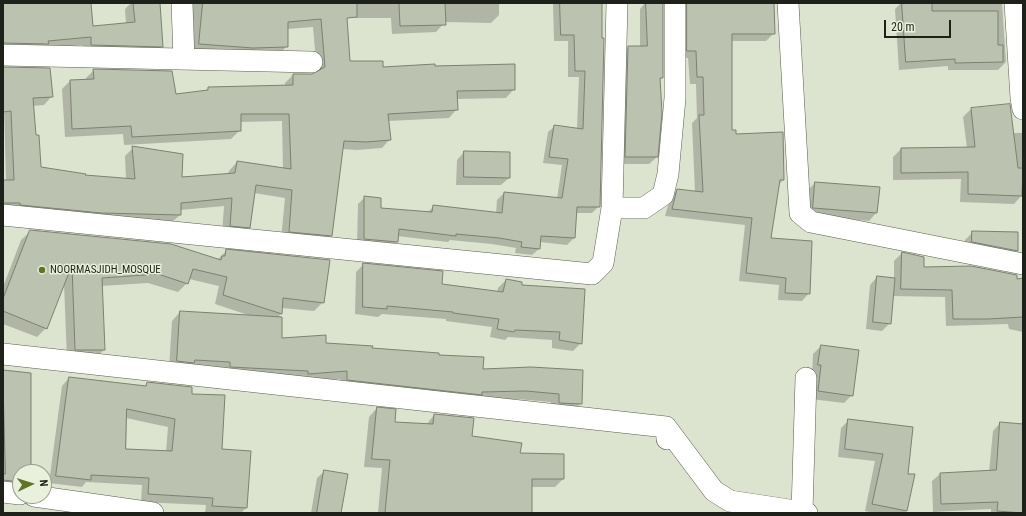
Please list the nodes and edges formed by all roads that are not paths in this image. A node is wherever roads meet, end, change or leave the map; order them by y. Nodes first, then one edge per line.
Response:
1 (182, 3) edge
2 (617, 3) edge
3 (675, 3) edge
4 (788, 3) edge
5 (1015, 3) edge
6 (3, 55) edge
7 (184, 59) junction
8 (312, 62) dead end
9 (1023, 109) edge
10 (612, 208) junction
11 (3, 215) edge
12 (1023, 264) edge
13 (3, 354) edge
14 (806, 378) dead end
15 (52, 499) edge
16 (802, 512) edge
17 (153, 513) edge
18 (807, 513) edge

1 - 7 street
2 - 10 street
3 - 10 street
4 - 12 street
5 - 9 street
6 - 7 street
7 - 8 street
10 - 11 street
13 - 16 street
14 - 16 street
15 - 17 street
16 - 18 street

